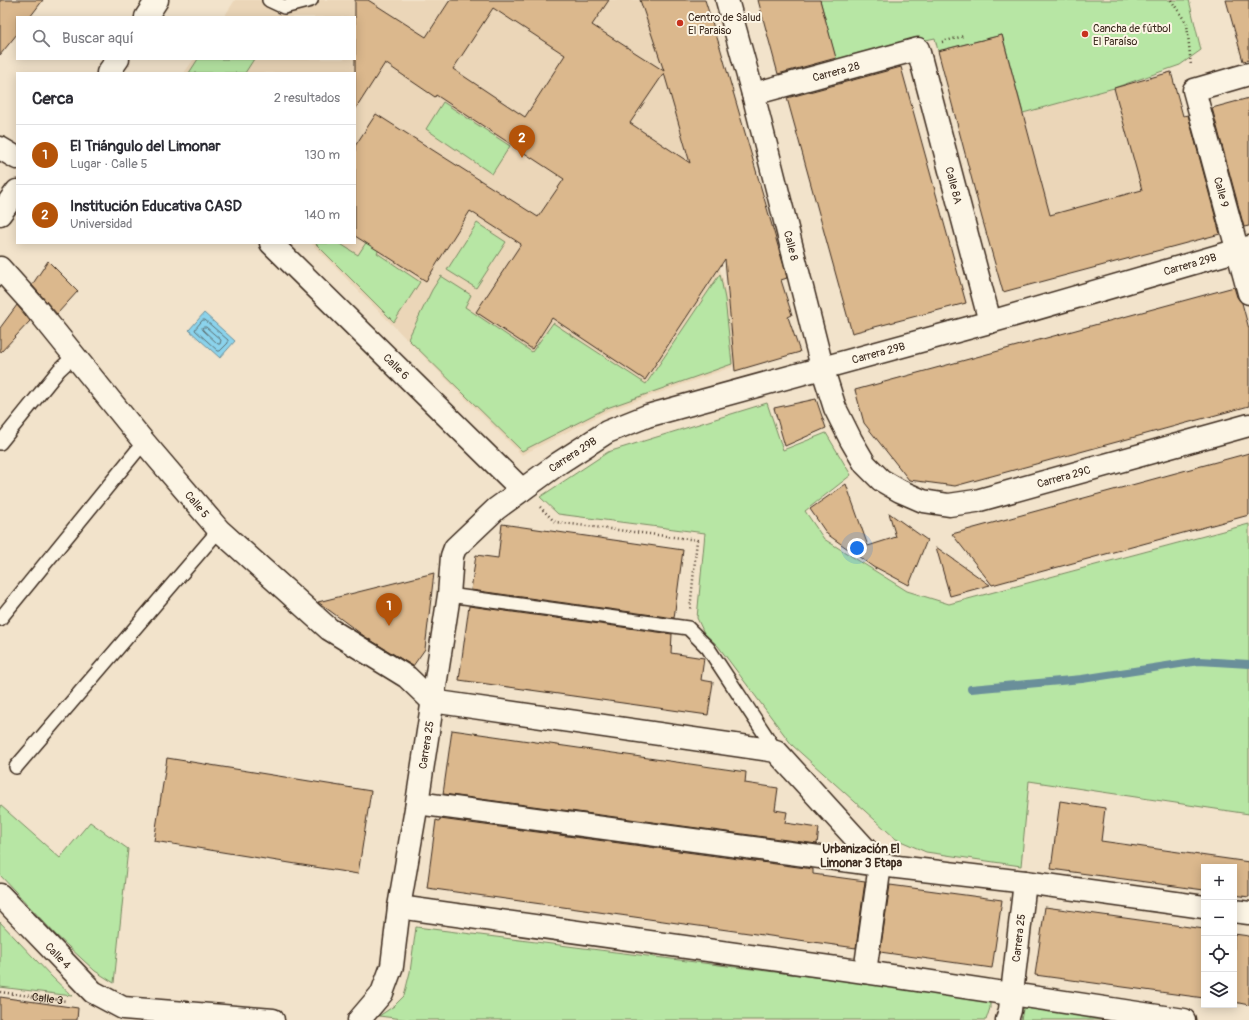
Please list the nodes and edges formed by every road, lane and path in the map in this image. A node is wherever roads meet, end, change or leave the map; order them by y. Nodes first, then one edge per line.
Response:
1 (157, 0) edge
2 (269, 0) edge
3 (311, 0) edge
4 (727, 0) edge
5 (1171, 0) edge
6 (147, 16) edge
7 (918, 49) joint
8 (117, 60) edge
9 (109, 72) edge
10 (1249, 74) edge
11 (1194, 90) junction
12 (753, 94) junction
13 (0, 148) edge
14 (16, 157) edge
15 (16, 192) edge
16 (0, 214) edge
17 (271, 244) edge
18 (1243, 249) edge
19 (0, 268) edge
20 (1249, 293) edge
21 (990, 322) junction
22 (74, 356) junction
23 (822, 367) junction
24 (1249, 425) edge
25 (144, 442) junction
26 (0, 444) edge
27 (881, 480) joint
28 (522, 490) junction
29 (219, 530) junction
30 (449, 595) junction
31 (0, 619) edge
32 (688, 628) junction
33 (432, 701) junction
34 (776, 750) junction
35 (16, 767) dead end
36 (417, 803) junction
37 (880, 865) junction
38 (1025, 882) junction
39 (0, 895) edge
40 (399, 907) junction
41 (1201, 907) edge
42 (1237, 911) edge
43 (1249, 913) edge
44 (865, 972) junction
45 (0, 992) edge
46 (93, 992) junction
47 (1011, 993) junction
48 (122, 1014) edge
49 (273, 1020) edge
50 (359, 1020) edge
51 (1007, 1020) edge
52 (1184, 1020) edge

1 - 6 street
2 - 3 lane
4 - 12 street, Calle 8
5 - 11 path
7 - 12 street, Carrera 28
7 - 21 street, Calle 8A
8 - 9 street
10 - 11 street
11 - 18 street, Calle 9
12 - 23 street, Calle 8
13 - 14 street
15 - 16 street
17 - 28 street, Calle 6
18 - 20 street, Calle 9
18 - 21 street, Carrera 29B
19 - 22 street, Calle 5
21 - 23 street, Carrera 29B
22 - 25 street, Calle 5
22 - 26 lane
23 - 27 street, Calle 8
23 - 28 street, Carrera 29B
24 - 27 street, Carrera 29C
25 - 29 street, Calle 5
25 - 31 lane
28 - 30 street, Carrera 25
28 - 32 path
29 - 33 street, Calle 5
29 - 35 lane
30 - 32 lane
30 - 33 street, Carrera 25
32 - 34 lane
33 - 34 street
33 - 36 street, Carrera 25
34 - 37 street
36 - 37 street
36 - 40 street, Carrera 25
37 - 38 street
37 - 44 street
38 - 41 street
38 - 47 street, Carrera 25
39 - 46 street, Calle 4
40 - 44 street
40 - 50 street, Carrera 25
42 - 43 street
44 - 47 street
45 - 46 path, Calle 3
46 - 48 street, Calle 4
47 - 51 street, Carrera 25
47 - 52 street
48 - 49 street

